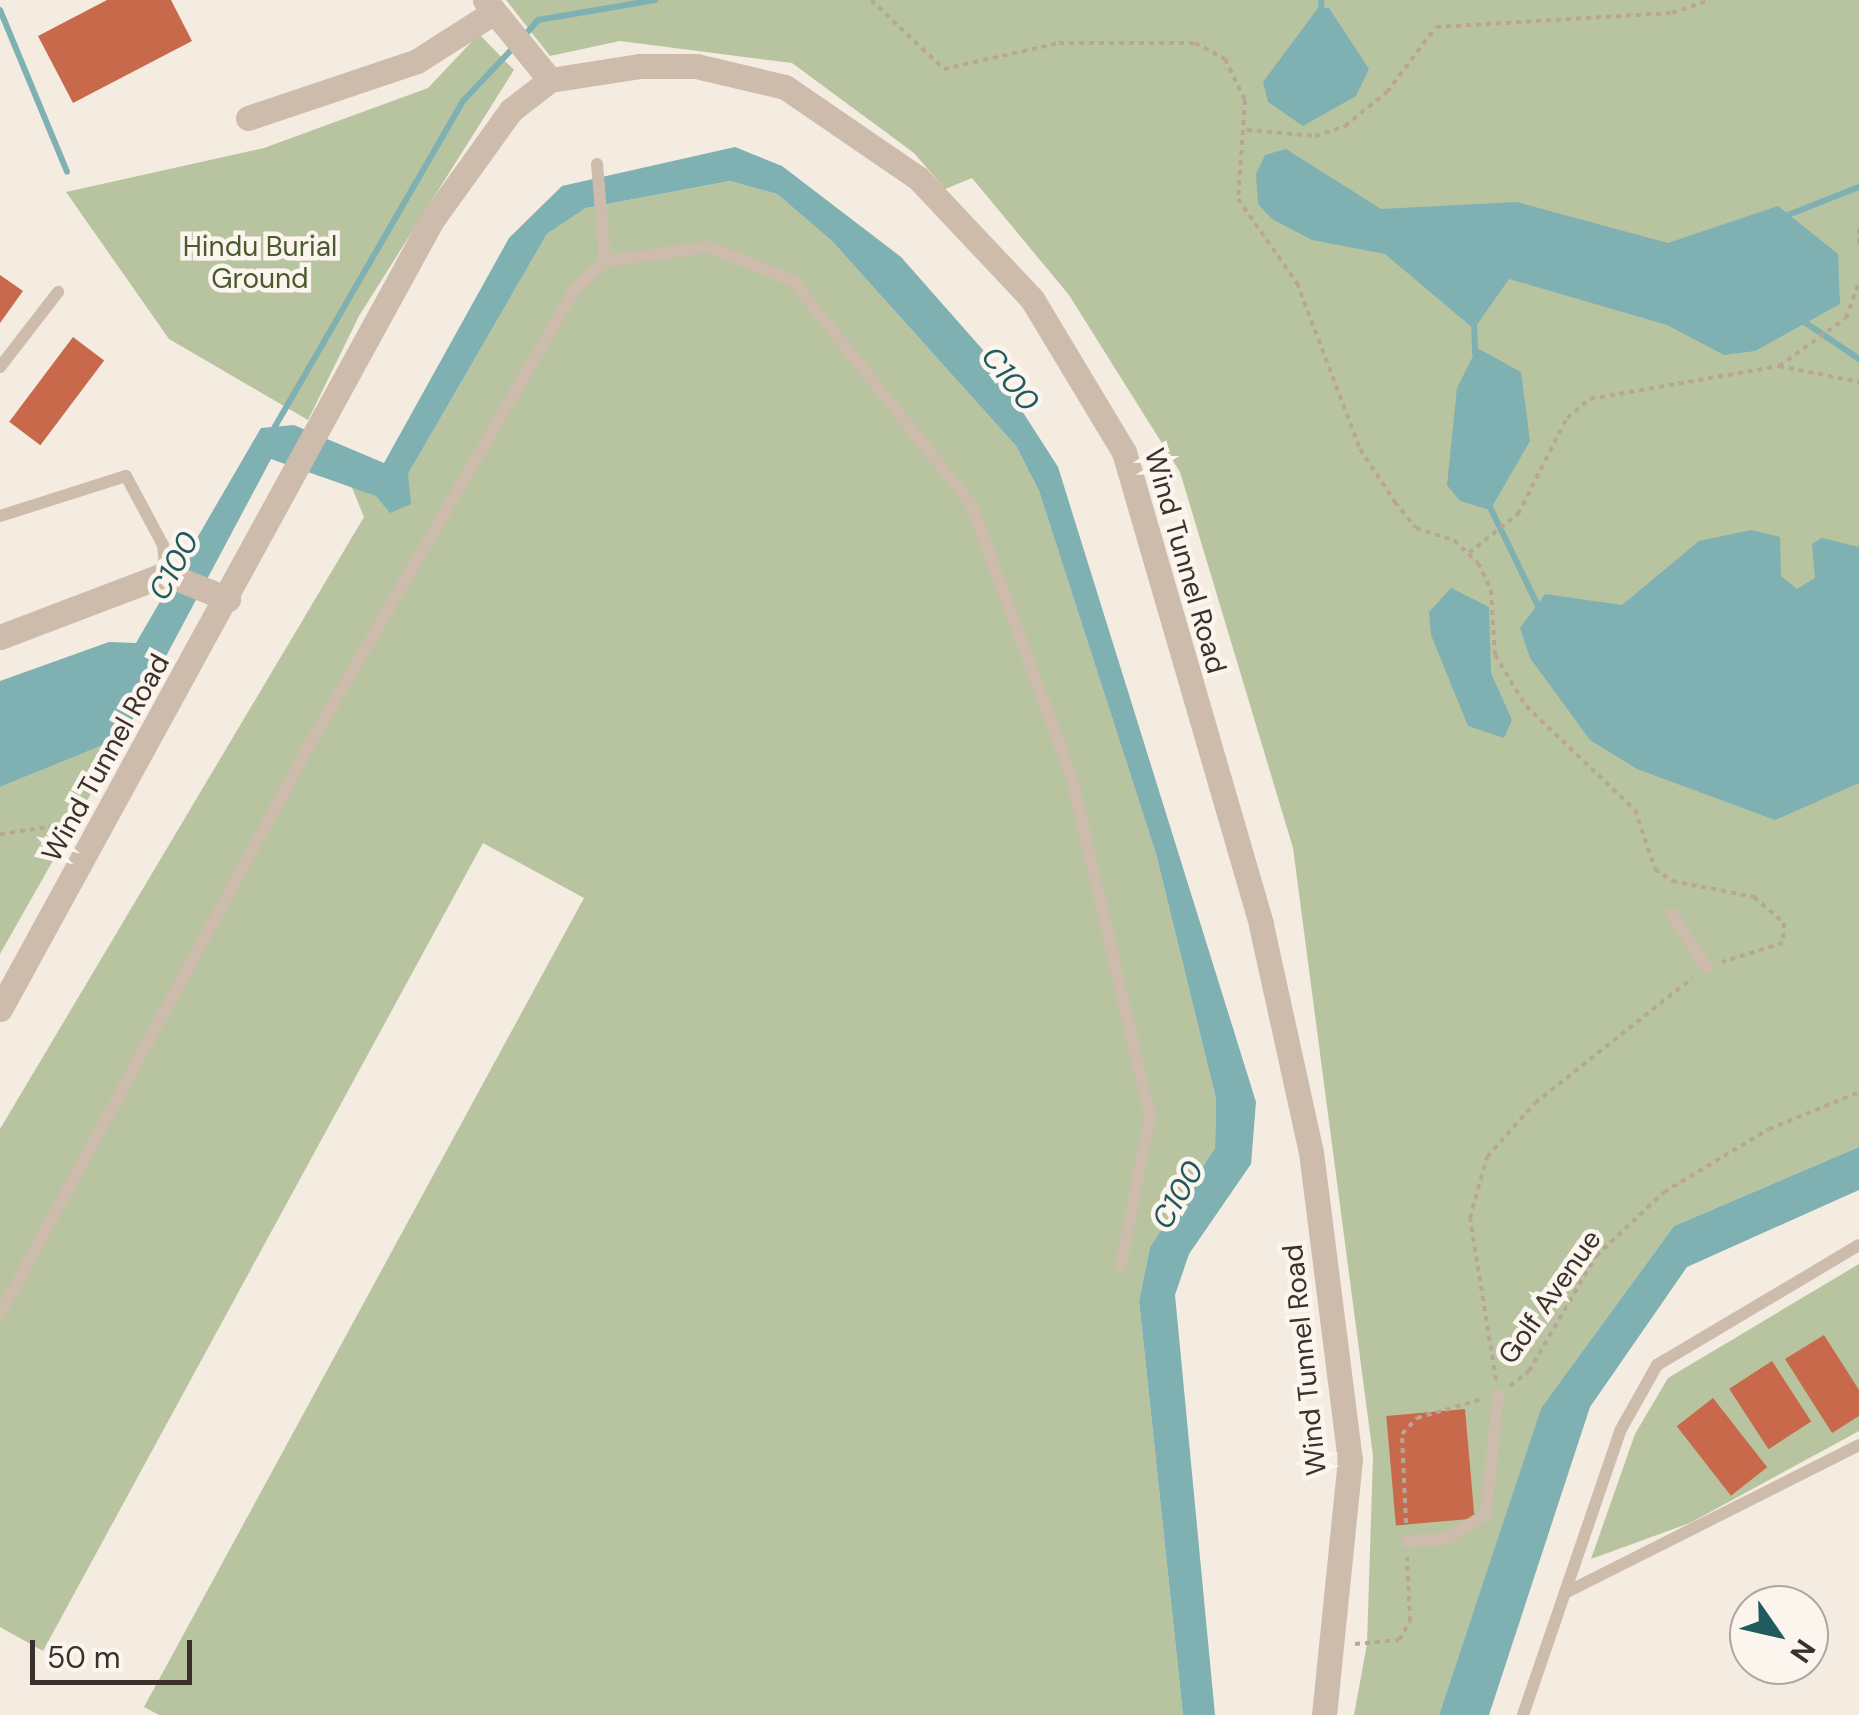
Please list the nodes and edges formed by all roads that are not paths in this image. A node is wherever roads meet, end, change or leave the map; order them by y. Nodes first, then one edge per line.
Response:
1 (503, 24) edge
2 (550, 80) junction
3 (248, 118) dead end
4 (597, 164) dead end
5 (605, 260) junction
6 (58, 292) dead end
7 (0, 368) edge
8 (0, 516) edge
9 (169, 575) junction
10 (216, 596) junction
11 (0, 636) edge
12 (1672, 914) dead end
13 (1706, 967) road end
14 (0, 1008) edge
15 (1859, 1244) edge
16 (1121, 1265) dead end
17 (0, 1314) edge
18 (1498, 1395) road end
19 (1859, 1445) edge
20 (1407, 1541) road end
21 (1565, 1593) junction
22 (1324, 1715) edge
23 (1523, 1715) edge

1 - 2 street
1 - 3 street
2 - 10 street, Wind Tunnel Road
2 - 22 street, Wind Tunnel Road
4 - 5 lane
5 - 16 lane
5 - 17 lane
6 - 7 lane
8 - 9 lane
9 - 10 street
9 - 11 street
10 - 14 street, Wind Tunnel Road
12 - 13 lane
15 - 21 lane
18 - 20 lane
19 - 21 lane
21 - 23 lane

